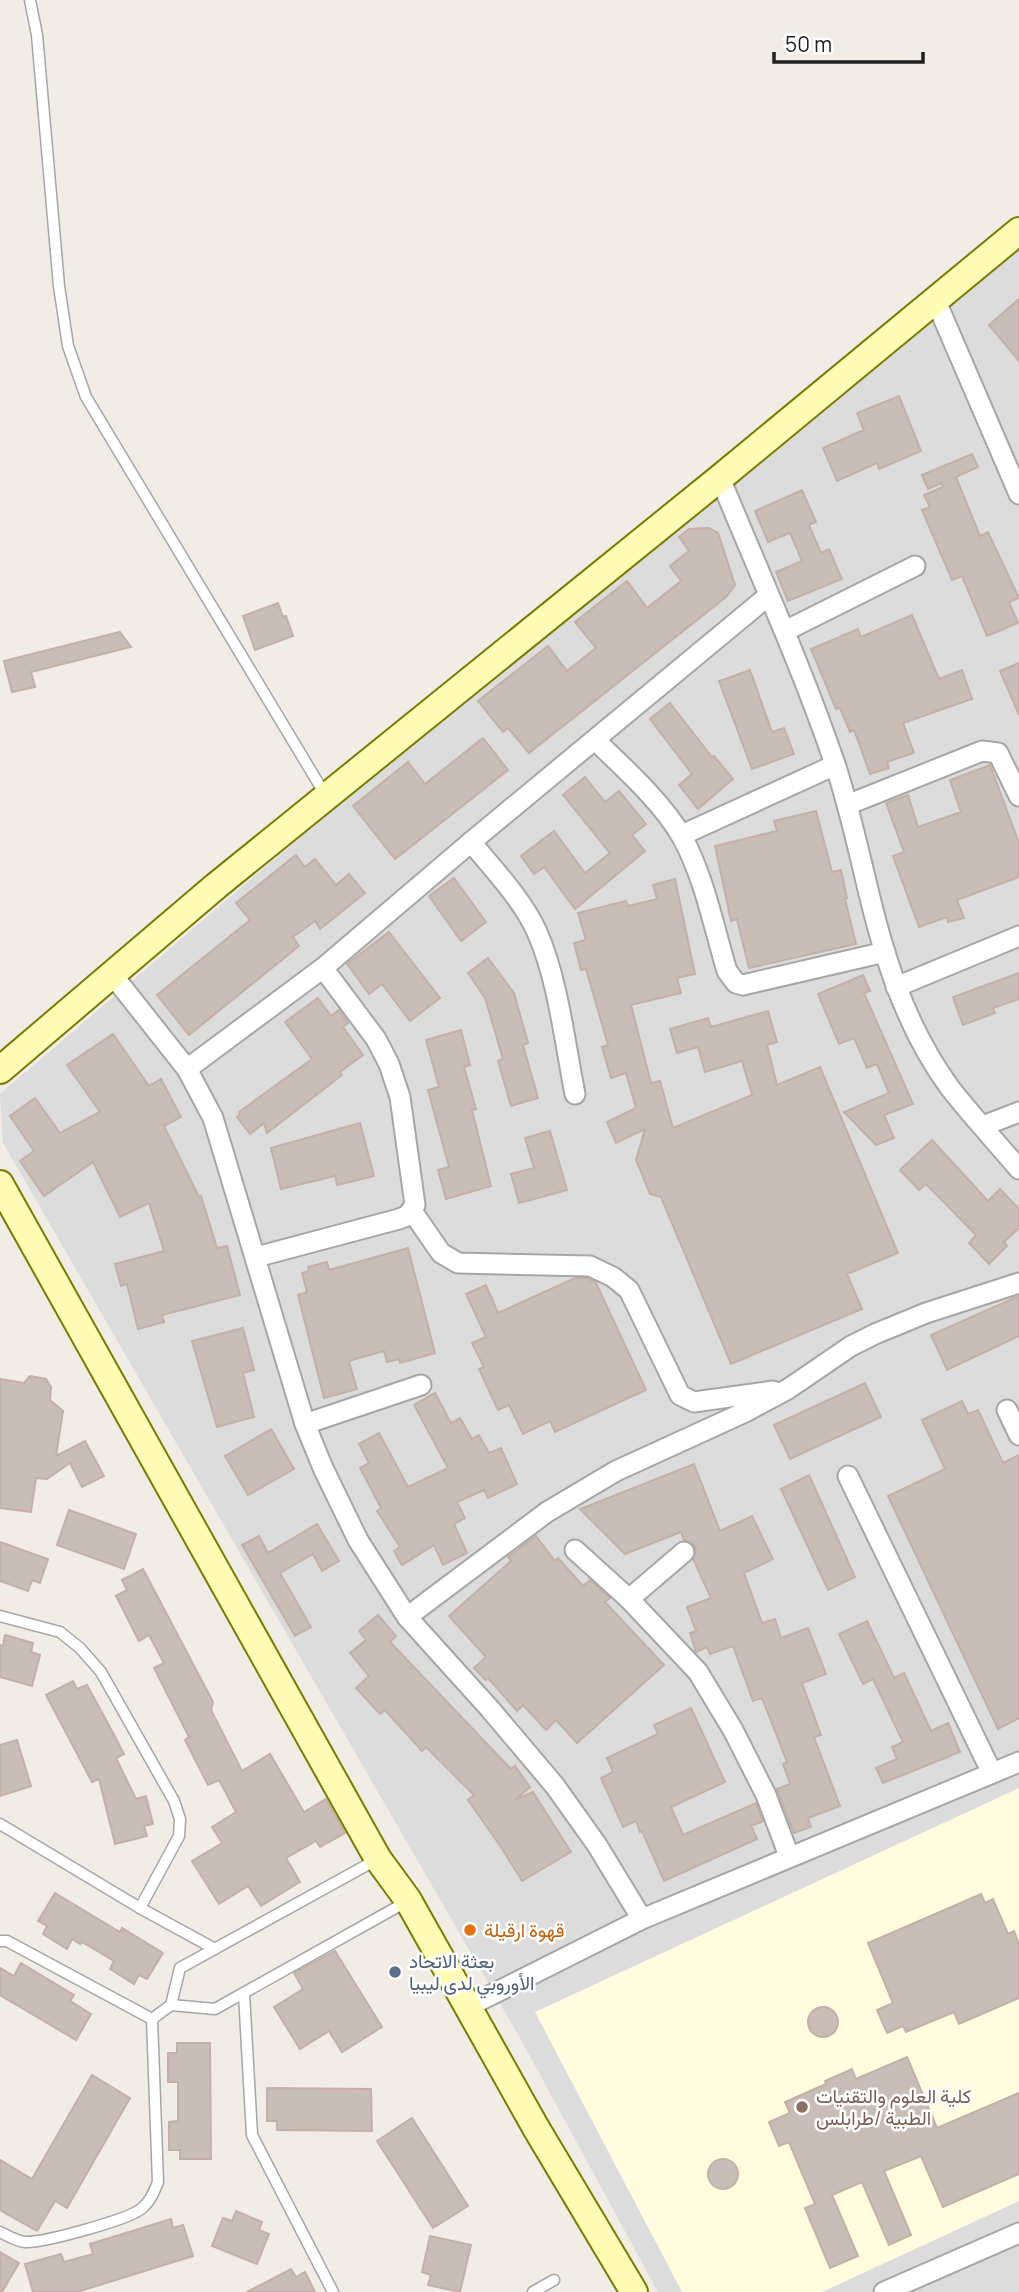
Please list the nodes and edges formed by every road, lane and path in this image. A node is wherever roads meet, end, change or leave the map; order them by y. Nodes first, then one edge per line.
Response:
1 (30, 0) edge
2 (1019, 231) edge
3 (934, 299) junction
4 (720, 478) junction
5 (1019, 494) edge
6 (915, 566) dead end
7 (768, 596) junction
8 (785, 631) junction
9 (595, 740) junction
10 (835, 765) junction
11 (1019, 796) edge
12 (327, 797) junction
13 (847, 805) junction
14 (682, 835) junction
15 (471, 842) junction
16 (1019, 936) edge
17 (885, 952) junction
18 (323, 968) junction
19 (111, 973) junction
20 (896, 987) junction
21 (187, 1069) junction
22 (0, 1070) edge
23 (575, 1094) dead end
24 (1019, 1112) edge
25 (983, 1126) junction
26 (1019, 1169) edge
27 (0, 1184) edge
28 (412, 1211) junction
29 (256, 1257) junction
30 (1019, 1283) edge
31 (421, 1385) dead end
32 (788, 1389) junction
33 (1007, 1410) dead end
34 (305, 1424) junction
35 (1019, 1435) edge
36 (848, 1476) dead end
37 (575, 1550) dead end
38 (684, 1552) dead end
39 (629, 1599) junction
40 (0, 1616) edge
41 (407, 1616) junction
42 (1019, 1762) edge
43 (992, 1773) junction
44 (0, 1824) edge
45 (789, 1856) junction
46 (378, 1860) junction
47 (408, 1900) junction
48 (140, 1908) junction
49 (642, 1919) junction
50 (0, 1941) edge
51 (215, 1949) junction
52 (244, 1994) junction
53 (171, 2005) junction
54 (469, 2006) junction
55 (152, 2019) junction
56 (0, 2232) edge
57 (1019, 2233) edge
58 (554, 2280) dead end
59 (333, 2292) edge
60 (533, 2292) edge
61 (634, 2292) edge
62 (884, 2292) edge

1 - 12 lane
2 - 3 street
3 - 4 street
3 - 5 street
4 - 7 street
4 - 12 street
6 - 8 street
7 - 8 street
7 - 9 street
8 - 10 street
9 - 14 street
9 - 15 street
10 - 13 street
10 - 14 street
11 - 13 street
12 - 19 street
13 - 17 street
14 - 17 street
15 - 18 street
15 - 23 street
16 - 20 street
17 - 20 street
18 - 21 street
18 - 28 street
19 - 21 street
19 - 22 street
20 - 25 street
21 - 29 street
24 - 25 street
25 - 26 street
27 - 46 street
28 - 29 street
28 - 32 street
29 - 34 street
30 - 32 street
31 - 34 street
32 - 41 street
33 - 35 street
34 - 41 street
36 - 43 street
37 - 39 street
38 - 39 street
39 - 45 street
40 - 48 lane
41 - 49 street
42 - 43 street
43 - 45 street
44 - 48 lane
45 - 49 street
46 - 47 street
46 - 51 lane
47 - 52 lane
47 - 54 street
48 - 51 lane
49 - 54 street
50 - 55 lane
51 - 53 lane
52 - 53 lane
52 - 59 lane
53 - 55 lane
54 - 61 street
55 - 56 lane
57 - 62 street
58 - 60 lane

